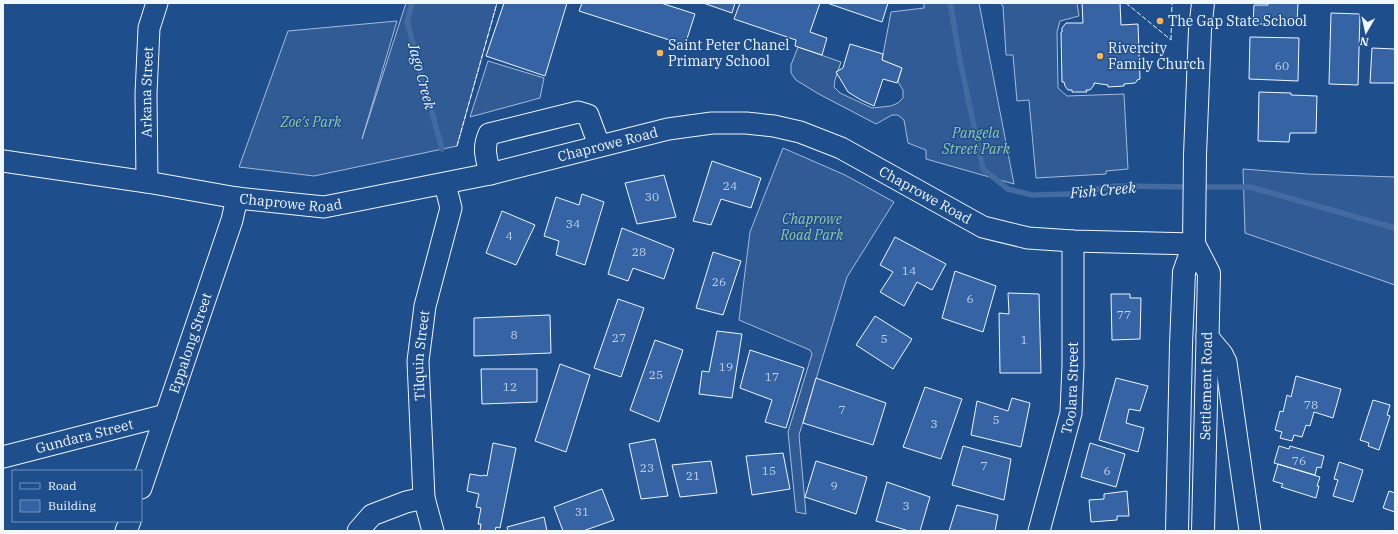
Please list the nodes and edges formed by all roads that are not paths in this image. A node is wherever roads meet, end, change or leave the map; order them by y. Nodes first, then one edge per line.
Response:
1 (157, 3) edge
2 (1203, 3) edge
3 (599, 146) junction
4 (3, 161) edge
5 (490, 174) junction
6 (147, 182) junction
7 (445, 184) junction
8 (238, 198) junction
9 (1073, 241) junction
10 (1194, 244) junction
11 (1207, 336) junction
12 (166, 415) junction
13 (3, 457) edge
14 (1239, 461) junction
15 (142, 485) edge
16 (424, 498) junction
17 (1178, 508) junction
18 (358, 531) edge
19 (433, 531) edge
20 (1039, 531) edge
21 (1177, 531) edge
22 (1203, 531) edge
23 (1238, 531) edge
24 (1250, 531) edge

1 - 6 street, Arkana Street
2 - 10 main road, Settlement Road
3 - 5 street, Chaprowe Road
3 - 5 street
3 - 9 street, Chaprowe Road
4 - 6 street, Chaprowe Road
5 - 7 street, Chaprowe Road
6 - 8 street, Chaprowe Road
7 - 8 street, Chaprowe Road
7 - 16 street, Tilquin Street
8 - 12 street, Eppalong Street
9 - 10 street, Chaprowe Road
9 - 20 street, Toolara Street
10 - 11 main road, Settlement Road
10 - 17 main road, Settlement Road
11 - 14 street
11 - 17 main road
11 - 22 main road, Settlement Road
12 - 13 street, Gundara Street
12 - 15 street, Eppalong Street
14 - 23 street
14 - 24 street
16 - 18 street
16 - 19 street, Tilquin Street
17 - 21 main road, Settlement Road

